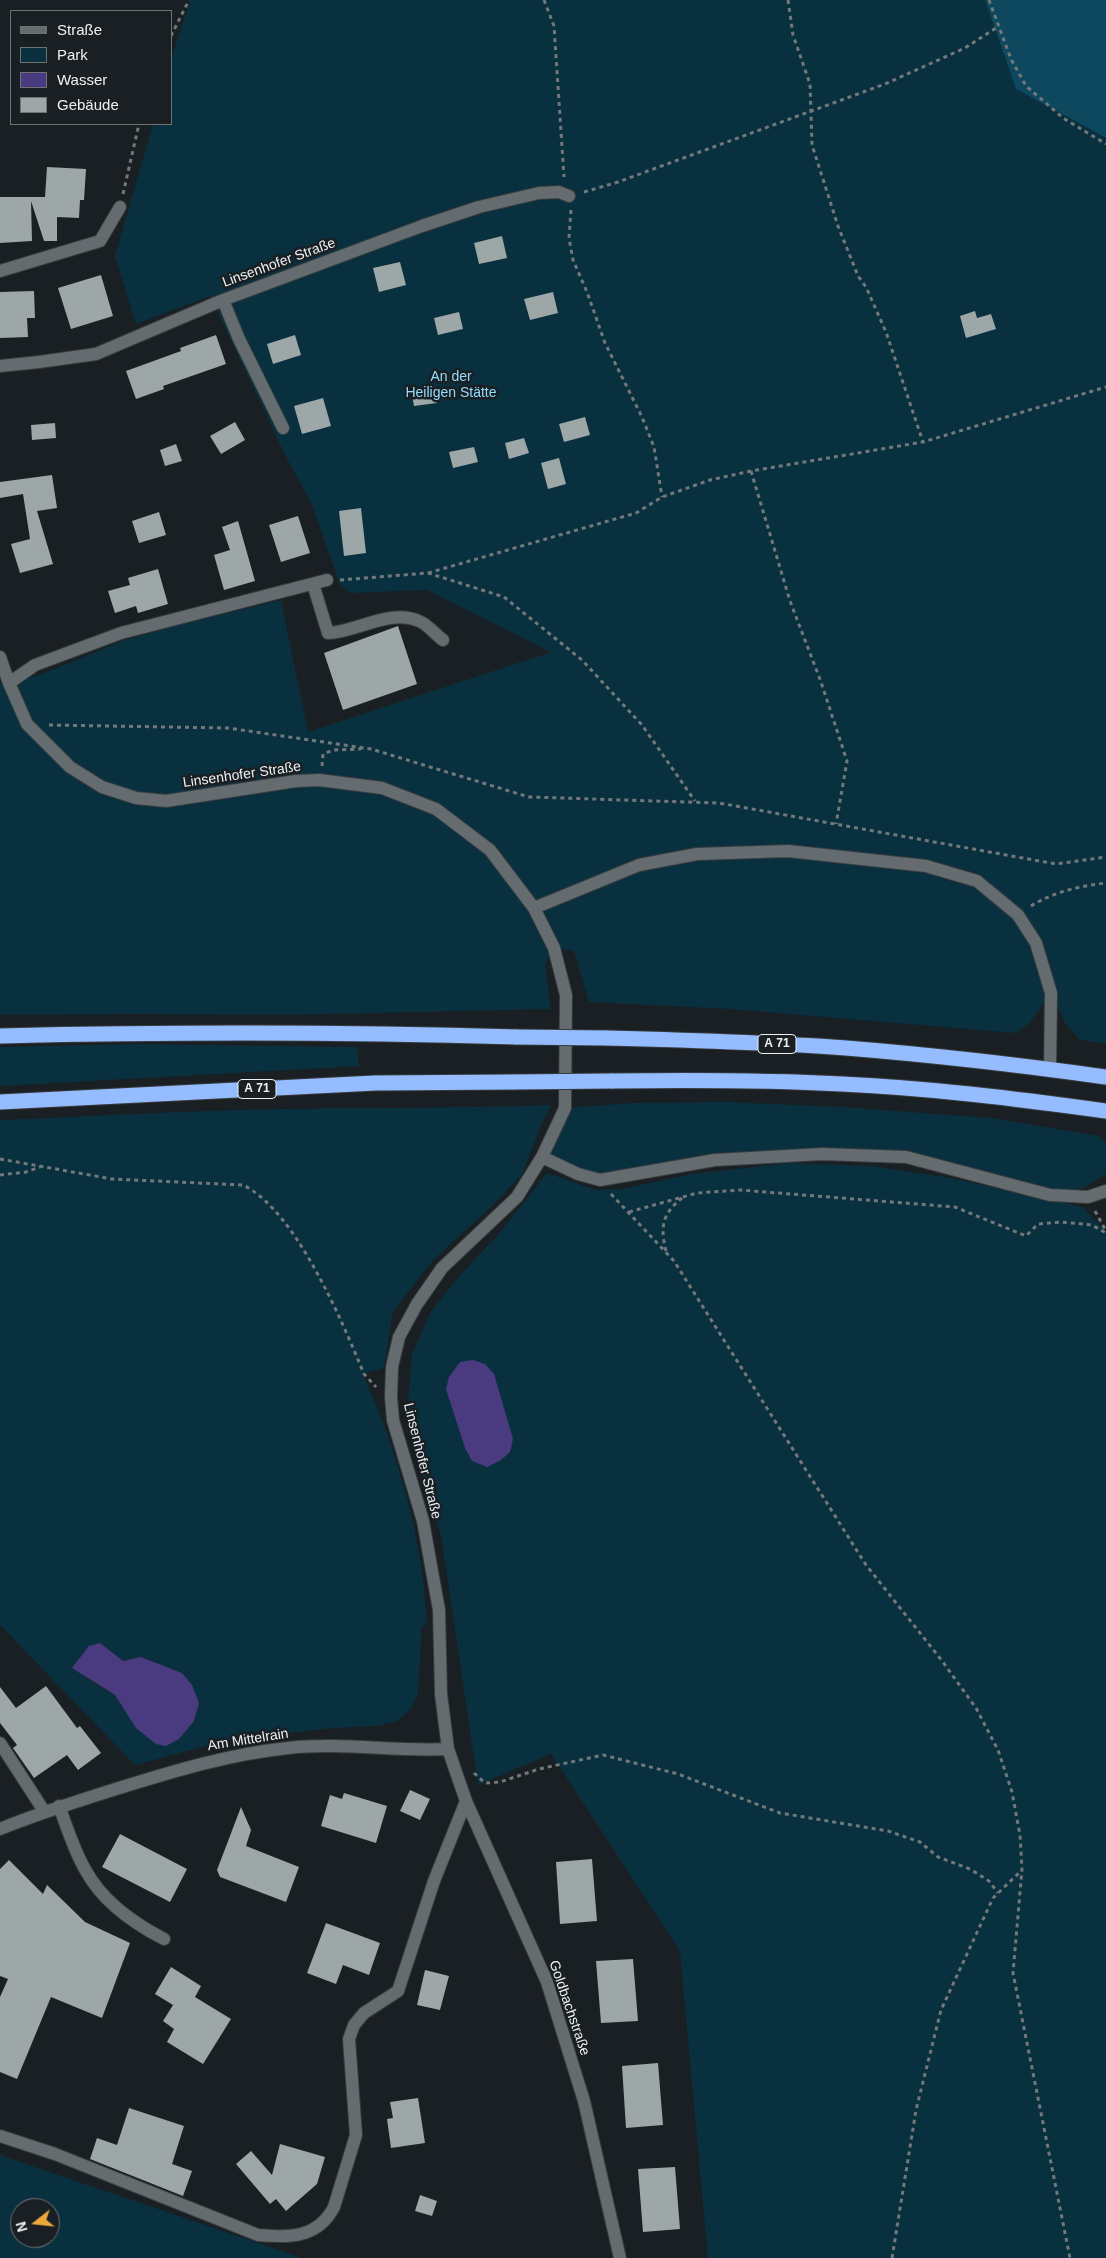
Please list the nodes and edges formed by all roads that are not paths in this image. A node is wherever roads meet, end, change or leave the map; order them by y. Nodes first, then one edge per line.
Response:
1 (569, 196) road end
2 (120, 207) road end
3 (0, 271) edge
4 (223, 300) junction
5 (0, 366) edge
6 (283, 428) dead end
7 (327, 580) road end
8 (313, 584) junction
9 (443, 640) dead end
10 (0, 657) edge
11 (4, 683) edge
12 (534, 908) junction
13 (0, 1036) edge
14 (1050, 1069) junction
15 (1106, 1077) edge
16 (0, 1102) edge
17 (1106, 1111) edge
18 (542, 1157) junction
19 (1106, 1191) edge
20 (0, 1743) edge
21 (448, 1749) junction
22 (466, 1801) junction
23 (59, 1806) junction
24 (44, 1811) junction
25 (0, 1829) edge
26 (164, 1938) dead end
27 (0, 2136) edge
28 (620, 2258) edge

1 - 4 street, Linsenhofer Straße
2 - 3 street
4 - 5 street, Linsenhofer Straße
4 - 6 street
7 - 8 street
8 - 9 street
8 - 11 street
10 - 11 street, Linsenhofer Straße
11 - 12 street, Linsenhofer Straße
12 - 14 street
12 - 18 street, Linsenhofer Straße
13 - 14 highway, A 71, bridge
14 - 15 highway, A 71
16 - 17 highway, A 71, bridge
18 - 19 street
18 - 21 street, Linsenhofer Straße
20 - 24 street
21 - 22 street, Goldbachstraße
21 - 23 street, Am Mittelrain
22 - 27 street
22 - 28 street, Goldbachstraße
23 - 24 street, Am Mittelrain
23 - 26 street
24 - 25 street, Am Mittelrain

